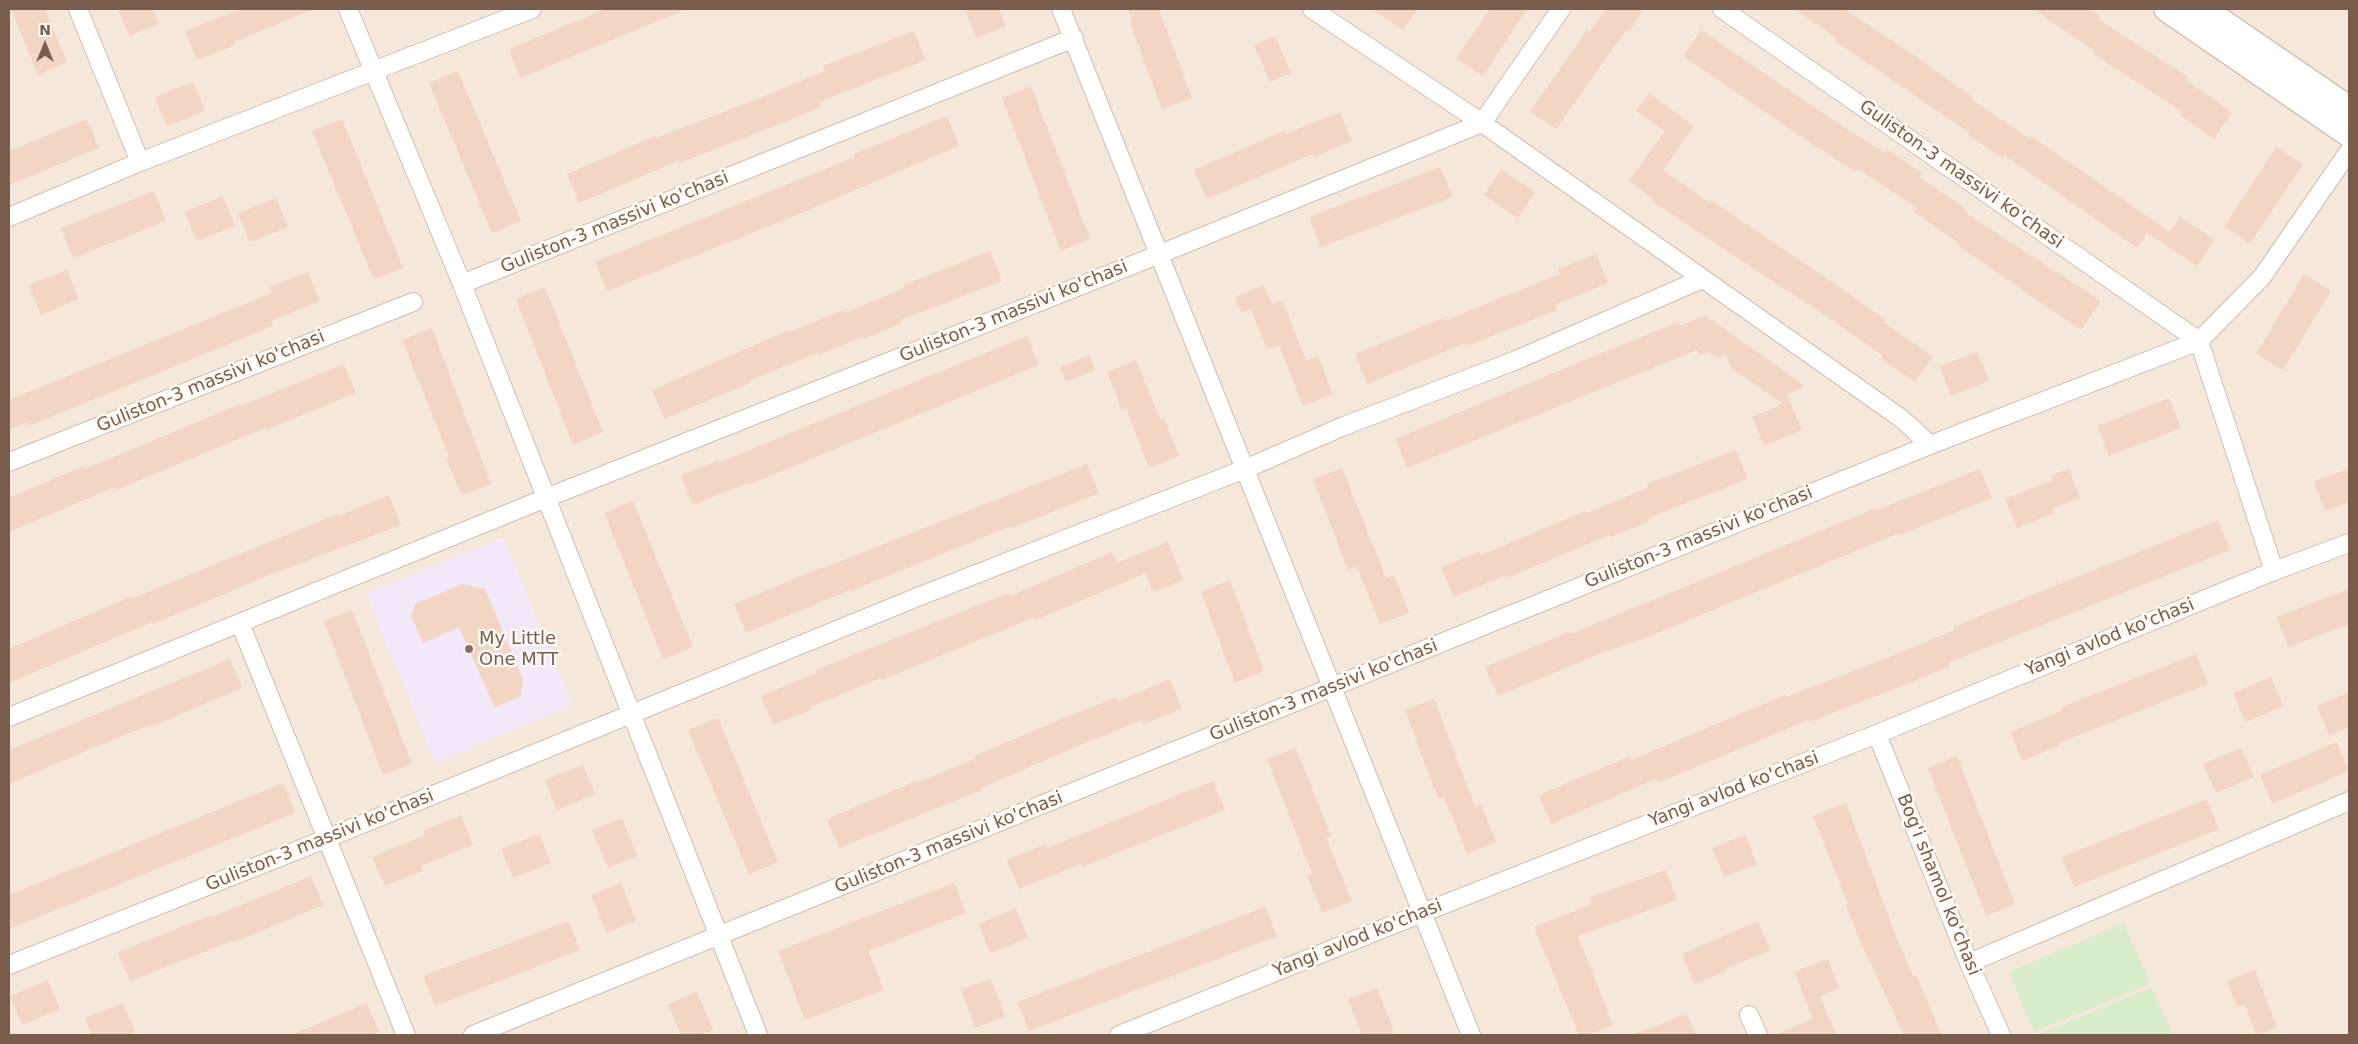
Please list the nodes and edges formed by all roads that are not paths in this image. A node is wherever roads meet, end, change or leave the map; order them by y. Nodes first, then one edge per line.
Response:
1 (78, 9) edge
2 (348, 9) edge
3 (532, 9) edge
4 (1061, 9) edge
5 (1312, 9) edge
6 (1560, 9) edge
7 (1722, 9) edge
8 (2167, 9) edge
9 (2203, 9) edge
10 (1074, 38) junction
11 (373, 70) junction
12 (2349, 109) edge
13 (1482, 123) junction
14 (2349, 134) edge
15 (2349, 152) edge
16 (140, 162) junction
17 (9, 217) edge
18 (1160, 254) junction
19 (1702, 279) junction
20 (462, 284) junction
21 (413, 302) dead end
22 (2199, 341) junction
23 (1930, 444) junction
24 (9, 462) edge
25 (1245, 469) junction
26 (546, 498) junction
27 (2349, 544) edge
28 (2274, 571) junction
29 (240, 623) junction
30 (1332, 688) junction
31 (631, 714) junction
32 (9, 717) edge
33 (1876, 734) junction
34 (2349, 801) edge
35 (328, 838) junction
36 (1422, 913) junction
37 (718, 937) junction
38 (1969, 963) junction
39 (9, 965) edge
40 (1749, 1015) dead end
41 (406, 1035) edge
42 (473, 1035) edge
43 (758, 1035) edge
44 (1119, 1035) edge
45 (1471, 1035) edge
46 (1758, 1035) edge
47 (2001, 1035) edge

1 - 16 street
2 - 11 street
3 - 11 street
4 - 10 street
5 - 13 street
6 - 13 street
7 - 22 street, Guliston-3 massivi ko'chasi
8 - 14 street
9 - 12 street
10 - 18 street
10 - 20 street, Guliston-3 massivi ko'chasi
11 - 16 street
11 - 20 street
13 - 18 street, Guliston-3 massivi ko'chasi
13 - 19 street
15 - 22 street, Guliston-3 massivi ko'chasi
16 - 17 street
18 - 25 street
18 - 26 street, Guliston-3 massivi ko'chasi
19 - 23 street
19 - 25 street, Guliston-3 massivi ko'chasi
20 - 26 street
21 - 24 street, Guliston-3 massivi ko'chasi
22 - 23 street, Guliston-3 massivi ko'chasi
22 - 28 street
23 - 30 street, Guliston-3 massivi ko'chasi
25 - 30 street
25 - 31 street, Guliston-3 massivi ko'chasi
26 - 29 street, Guliston-3 massivi ko'chasi
26 - 31 street
27 - 28 street, Yangi avlod ko'chasi
28 - 33 street, Yangi avlod ko'chasi
29 - 32 street, Guliston-3 massivi ko'chasi
29 - 35 street
30 - 36 street
30 - 37 street, Guliston-3 massivi ko'chasi
31 - 35 street, Guliston-3 massivi ko'chasi
31 - 37 street
33 - 36 street, Yangi avlod ko'chasi
33 - 38 street, Bog'i shamol ko'chasi
34 - 38 street
35 - 39 street, Guliston-3 massivi ko'chasi
35 - 41 street
36 - 44 street, Yangi avlod ko'chasi
36 - 45 street
37 - 42 street, Guliston-3 massivi ko'chasi
37 - 43 street
38 - 47 street, Bog'i shamol ko'chasi
40 - 46 street

